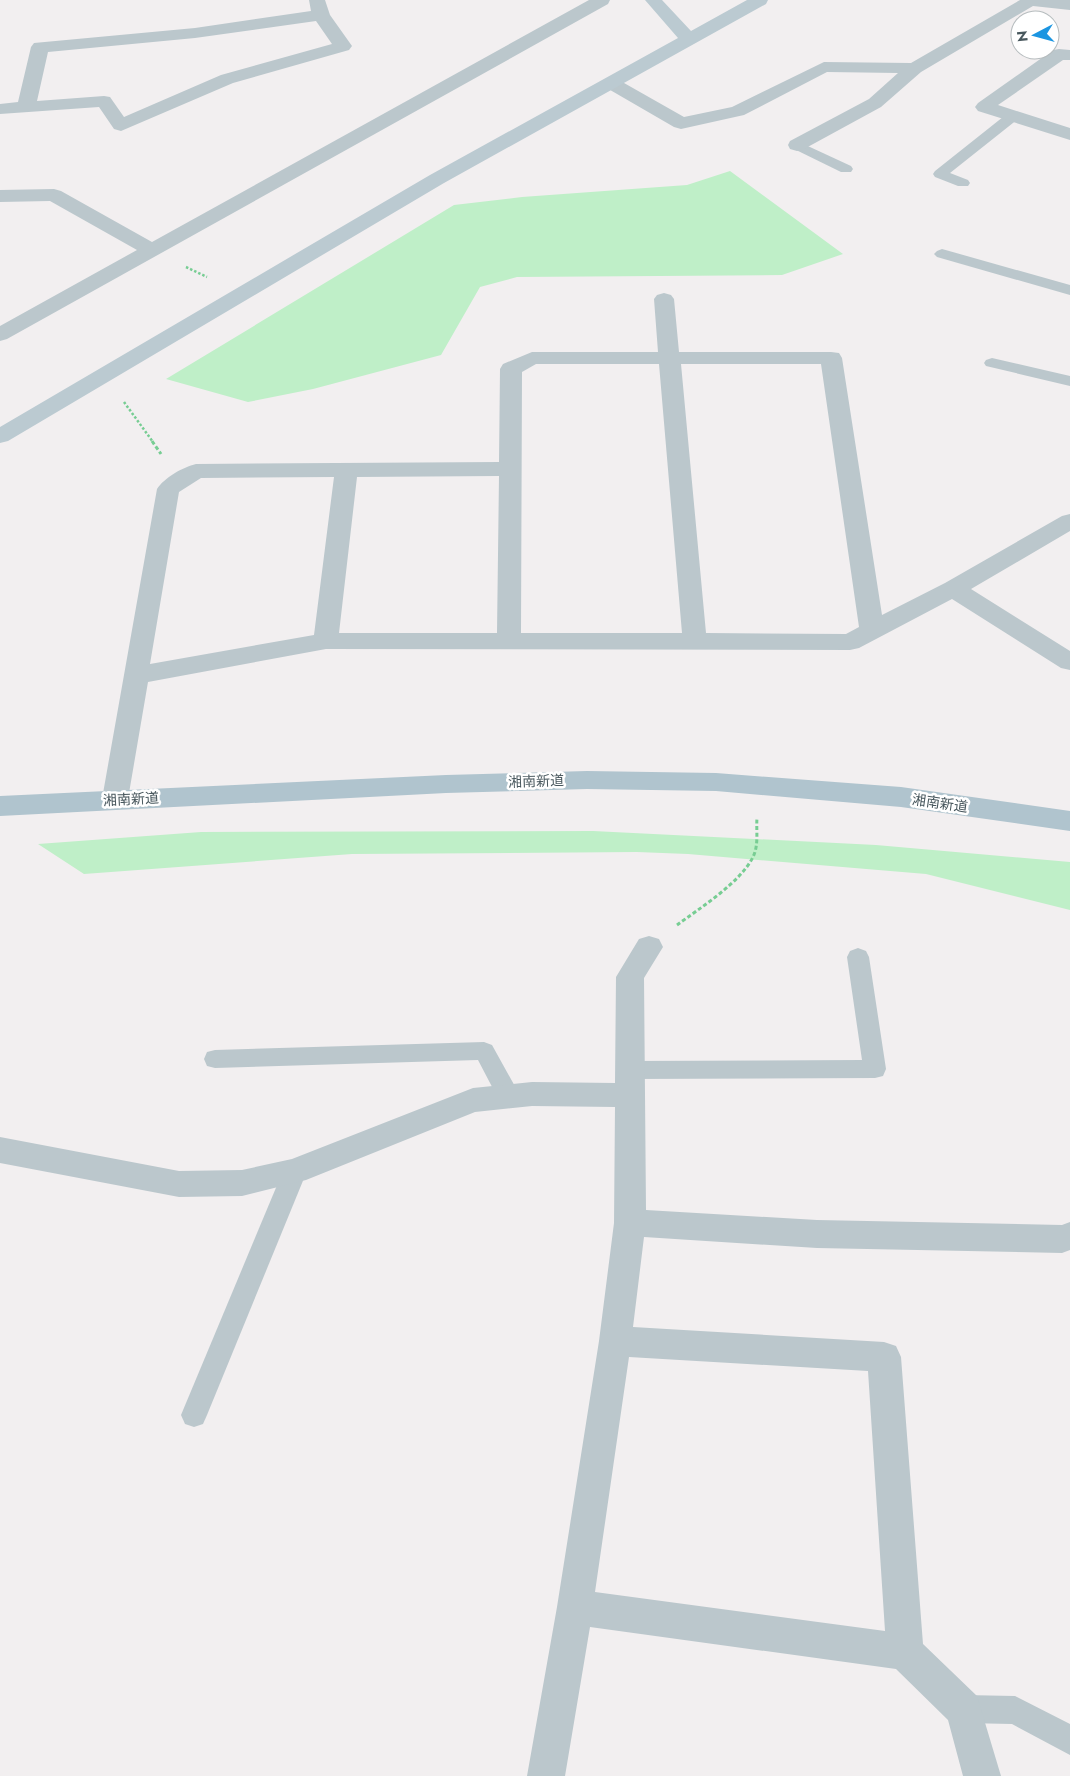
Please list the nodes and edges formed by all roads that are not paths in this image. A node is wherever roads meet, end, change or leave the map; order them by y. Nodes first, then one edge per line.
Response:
1 (602, 0) edge
2 (653, 0) edge
3 (760, 0) edge
4 (1070, 6) edge
5 (319, 8) edge
6 (688, 39) junction
7 (1070, 55) edge
8 (916, 68) junction
9 (611, 83) junction
10 (26, 107) junction
11 (0, 109) edge
12 (1013, 116) junction
13 (1070, 134) edge
14 (797, 145) joint
15 (846, 170) dead end
16 (963, 183) dead end
17 (0, 196) edge
18 (152, 250) junction
19 (942, 254) dead end
20 (1070, 290) edge
21 (664, 299) dead end
22 (0, 335) edge
23 (670, 358) junction
24 (992, 363) dead end
25 (1070, 381) edge
26 (0, 436) edge
27 (510, 469) junction
28 (346, 470) junction
29 (1070, 521) edge
30 (952, 589) junction
31 (872, 631) junction
32 (326, 641) junction
33 (509, 641) junction
34 (695, 642) junction
35 (1070, 662) edge
36 (137, 675) junction
37 (116, 800) junction
38 (0, 806) edge
39 (1070, 821) edge
40 (649, 947) road end
41 (858, 957) dead end
42 (215, 1059) dead end
43 (630, 1083) junction
44 (509, 1097) junction
45 (0, 1150) edge
46 (295, 1171) junction
47 (630, 1223) junction
48 (1070, 1236) edge
49 (615, 1341) junction
50 (194, 1415) dead end
51 (575, 1607) junction
52 (905, 1652) junction
53 (964, 1709) junction
54 (1070, 1740) edge
55 (546, 1776) edge
56 (982, 1776) edge

1 - 18 street
2 - 6 street
3 - 6 street
4 - 8 street
5 - 10 street
5 - 10 street
6 - 9 street
7 - 12 street
8 - 9 street
8 - 14 street
9 - 26 street
10 - 11 street
12 - 13 street
12 - 16 lane
14 - 15 lane
17 - 18 street
18 - 22 street
19 - 20 lane
21 - 23 street
23 - 27 street
23 - 31 street
23 - 34 street
24 - 25 lane
27 - 28 street
27 - 33 street
28 - 32 street
28 - 36 street
29 - 30 street
30 - 31 street
30 - 35 street
31 - 34 street
32 - 33 street
32 - 36 street
33 - 34 street
36 - 37 street
37 - 38 main road, 湘南新道
37 - 39 main road, 湘南新道
40 - 43 street
41 - 43 lane
42 - 44 lane
43 - 44 street
43 - 47 street
44 - 46 street
45 - 46 street
46 - 50 lane
47 - 48 street
47 - 49 street
49 - 51 street
49 - 52 street
51 - 52 street
51 - 55 street
52 - 53 street
53 - 54 lane
53 - 56 street

